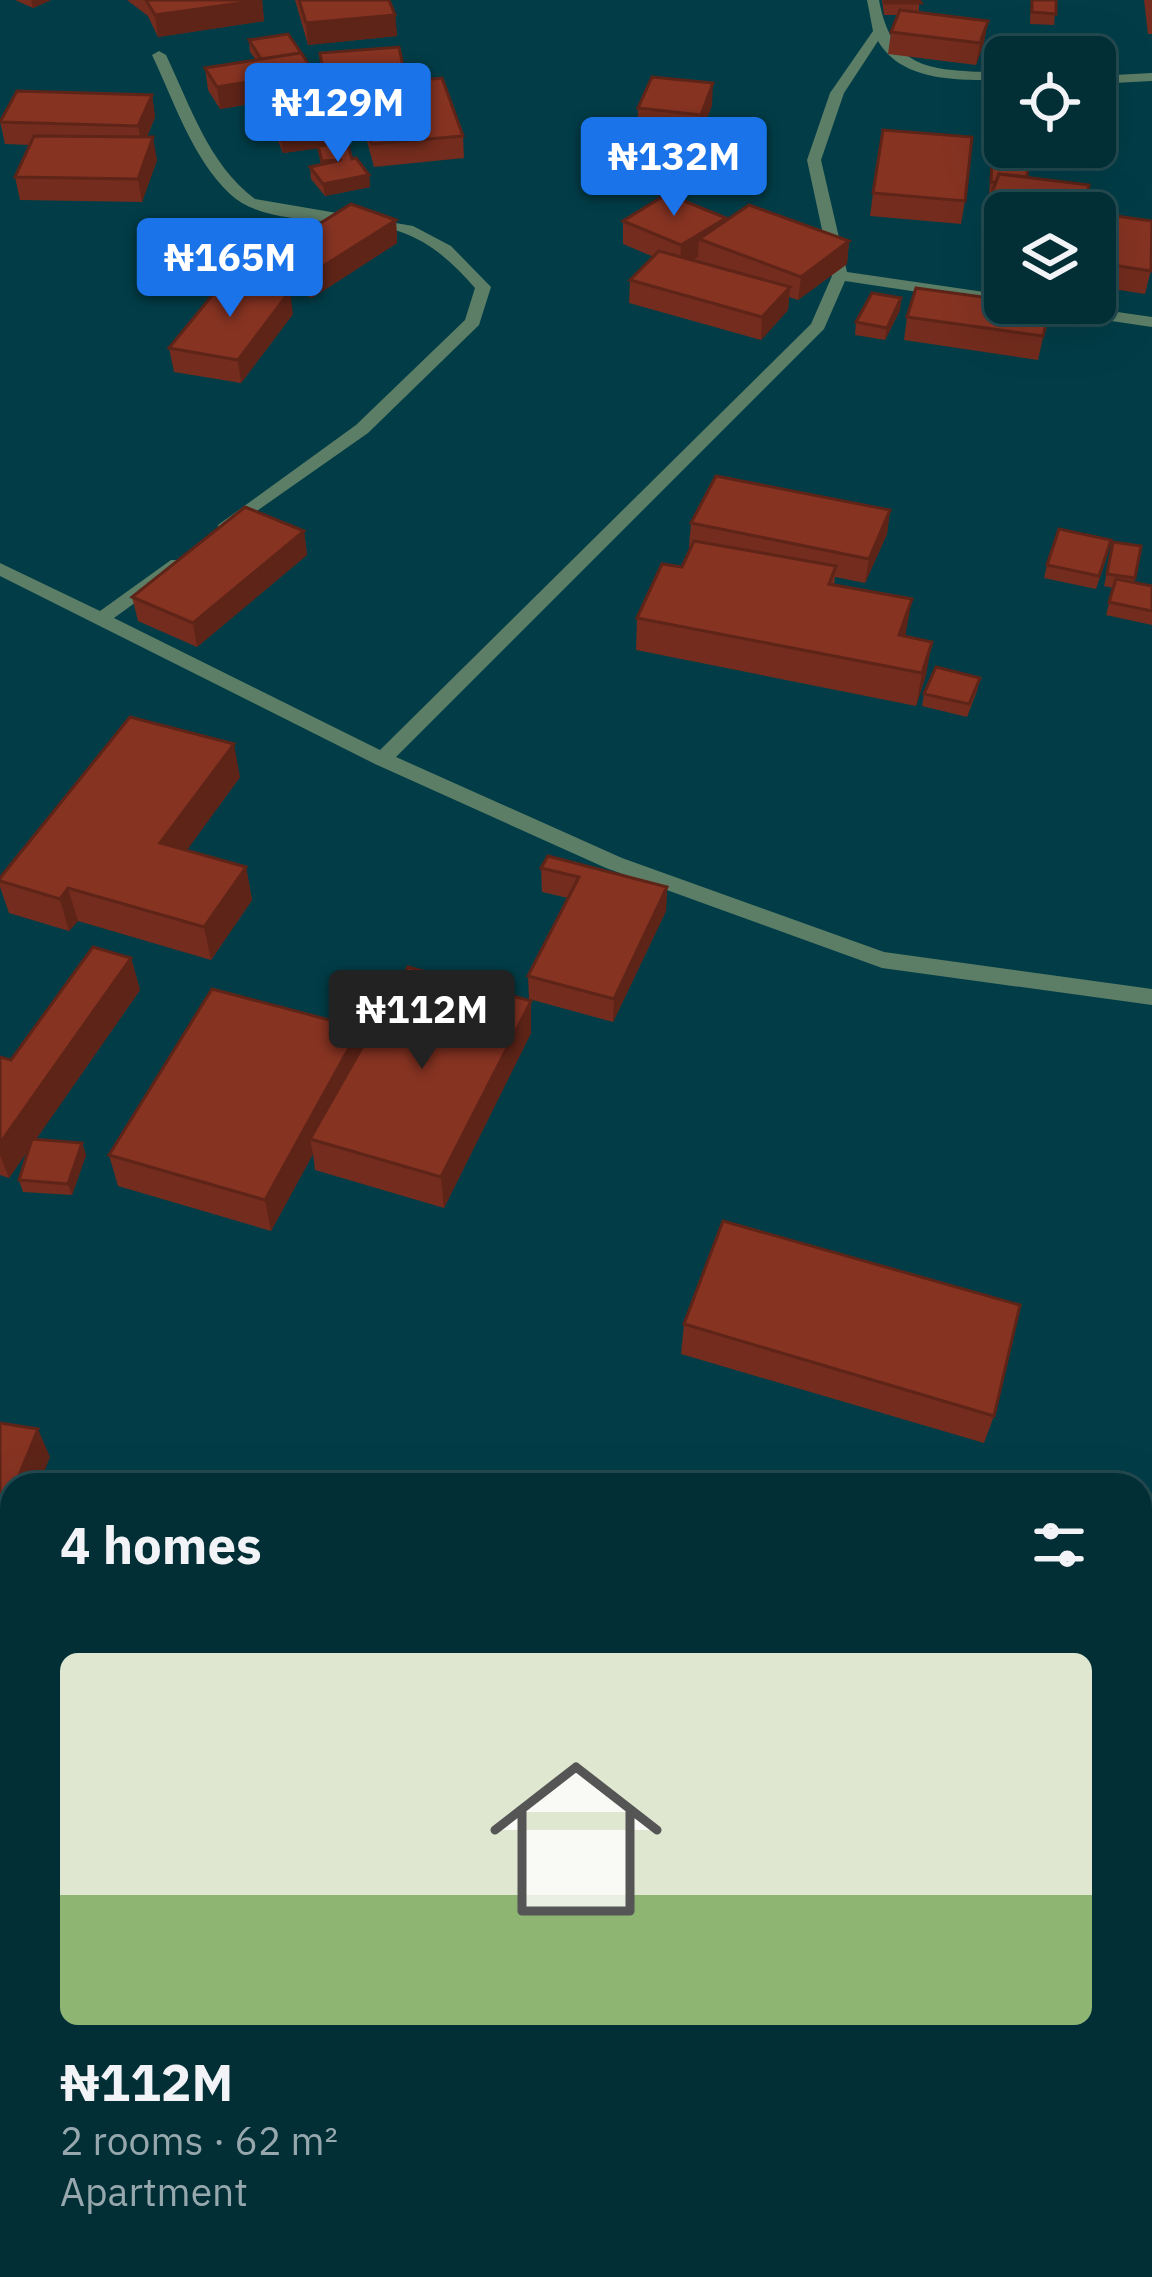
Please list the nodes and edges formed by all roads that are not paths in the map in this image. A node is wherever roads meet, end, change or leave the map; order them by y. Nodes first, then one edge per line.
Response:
1 (873, 0) edge
2 (875, 35) junction
3 (159, 55) dead end
4 (984, 75) edge
5 (1152, 76) edge
6 (1116, 79) edge
7 (840, 276) junction
8 (984, 297) edge
9 (1116, 317) edge
10 (1152, 322) edge
11 (213, 538) edge
12 (194, 551) edge
13 (0, 569) edge
14 (101, 619) junction
15 (382, 759) junction
16 (1152, 998) edge

1 - 2 street
2 - 4 street
2 - 7 street
3 - 11 street
5 - 6 street
7 - 8 street
7 - 15 street
9 - 10 street
12 - 14 street
13 - 14 street
14 - 15 street
15 - 16 street

